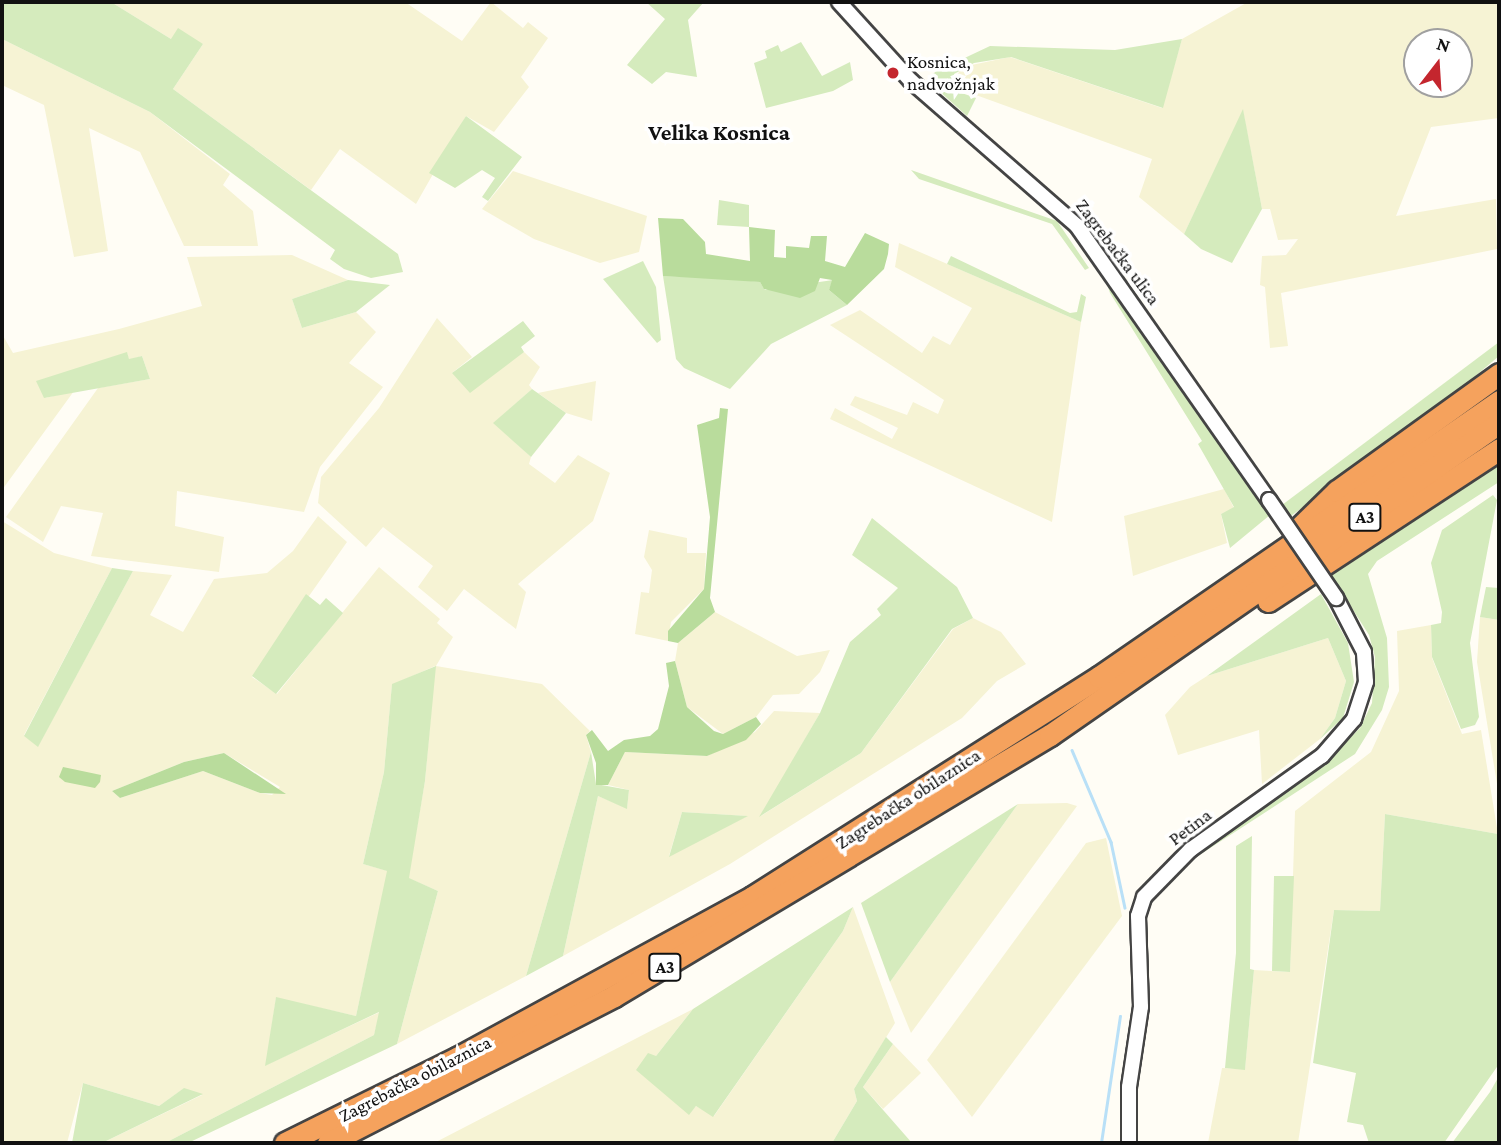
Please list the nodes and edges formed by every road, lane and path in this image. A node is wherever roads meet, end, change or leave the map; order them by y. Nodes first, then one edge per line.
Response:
1 (839, 2) edge
2 (1499, 374) edge
3 (1499, 401) edge
4 (1499, 423) edge
5 (1499, 449) edge
6 (1252, 572) junction
7 (1336, 598) joint
8 (1230, 610) junction
9 (285, 1143) edge
10 (328, 1143) edge
11 (1129, 1143) edge

1 - 7 street, Zagrebačka ulica, bridge
2 - 6 highway
3 - 6 highway, Zagrebačka obilaznica / A3
4 - 8 highway, Zagrebačka obilaznica / A3
5 - 8 highway
6 - 9 highway, Zagrebačka obilaznica / A3
7 - 11 street, Petina
8 - 10 highway, Zagrebačka obilaznica / A3

